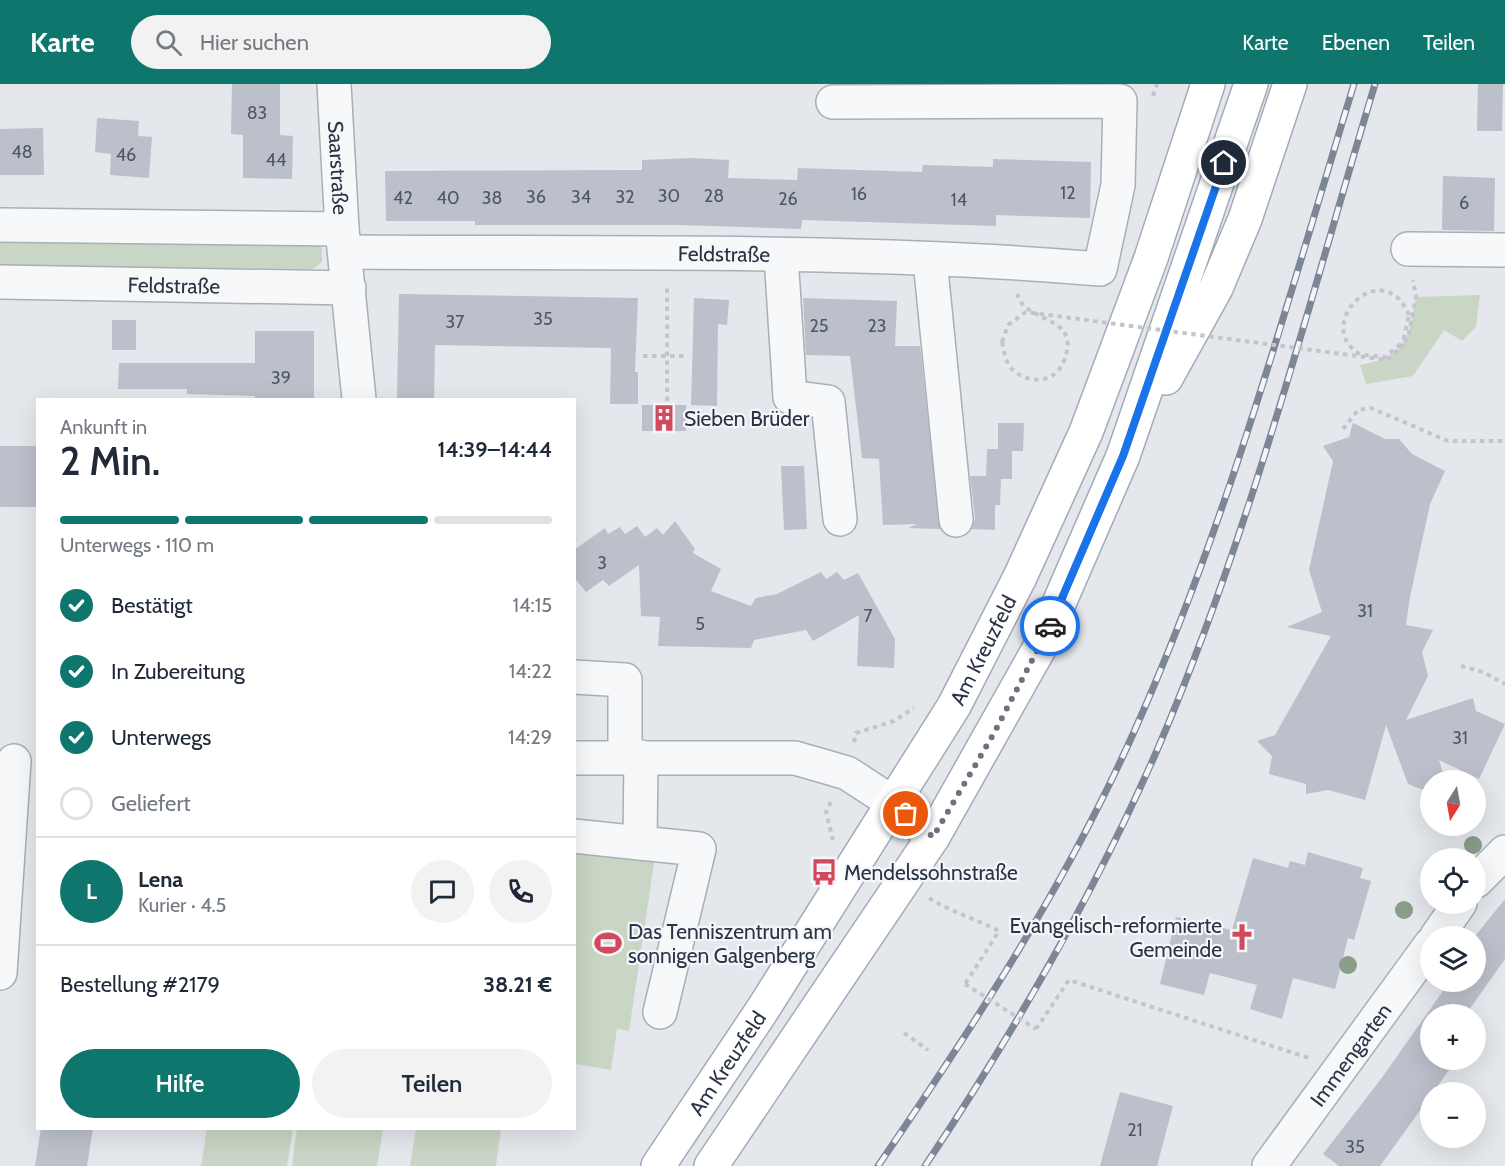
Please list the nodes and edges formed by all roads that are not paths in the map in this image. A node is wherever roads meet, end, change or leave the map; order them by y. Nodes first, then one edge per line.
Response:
1 (334, 84) edge
2 (1208, 84) edge
3 (1251, 84) edge
4 (1290, 84) edge
5 (833, 102) dead end
6 (0, 225) edge
7 (344, 241) junction
8 (1408, 249) road end
9 (1505, 250) edge
10 (781, 255) junction
11 (930, 260) junction
12 (0, 282) edge
13 (349, 288) junction
14 (359, 398) edge
15 (1123, 456) junction
16 (840, 519) dead end
17 (956, 520) dead end
18 (576, 677) edge
19 (633, 757) junction
20 (576, 758) edge
21 (17, 761) edge
22 (893, 803) junction
23 (576, 836) edge
24 (933, 837) junction
25 (640, 843) junction
26 (1505, 852) edge
27 (1486, 871) edge
28 (1420, 959) edge
29 (0, 973) edge
30 (660, 1012) dead end
31 (658, 1166) edge
32 (711, 1166) edge
33 (1269, 1166) edge

1 - 7 street, Saarstraße
2 - 22 main road, Am Kreuzfeld
3 - 15 main road
4 - 15 main road
5 - 11 street, Feldstraße
6 - 7 street, Feldstraße
7 - 10 street, Feldstraße
7 - 13 street, Saarstraße
8 - 9 street
10 - 11 street, Feldstraße
10 - 16 street
11 - 17 street
12 - 13 street, Feldstraße
13 - 14 street, Saarstraße
15 - 24 main road
18 - 19 street
19 - 20 street
19 - 22 street
19 - 25 street
21 - 29 street
22 - 24 street
22 - 31 main road, Am Kreuzfeld
23 - 25 street
24 - 32 main road
25 - 30 street
26 - 27 street
28 - 33 street, Immengarten

